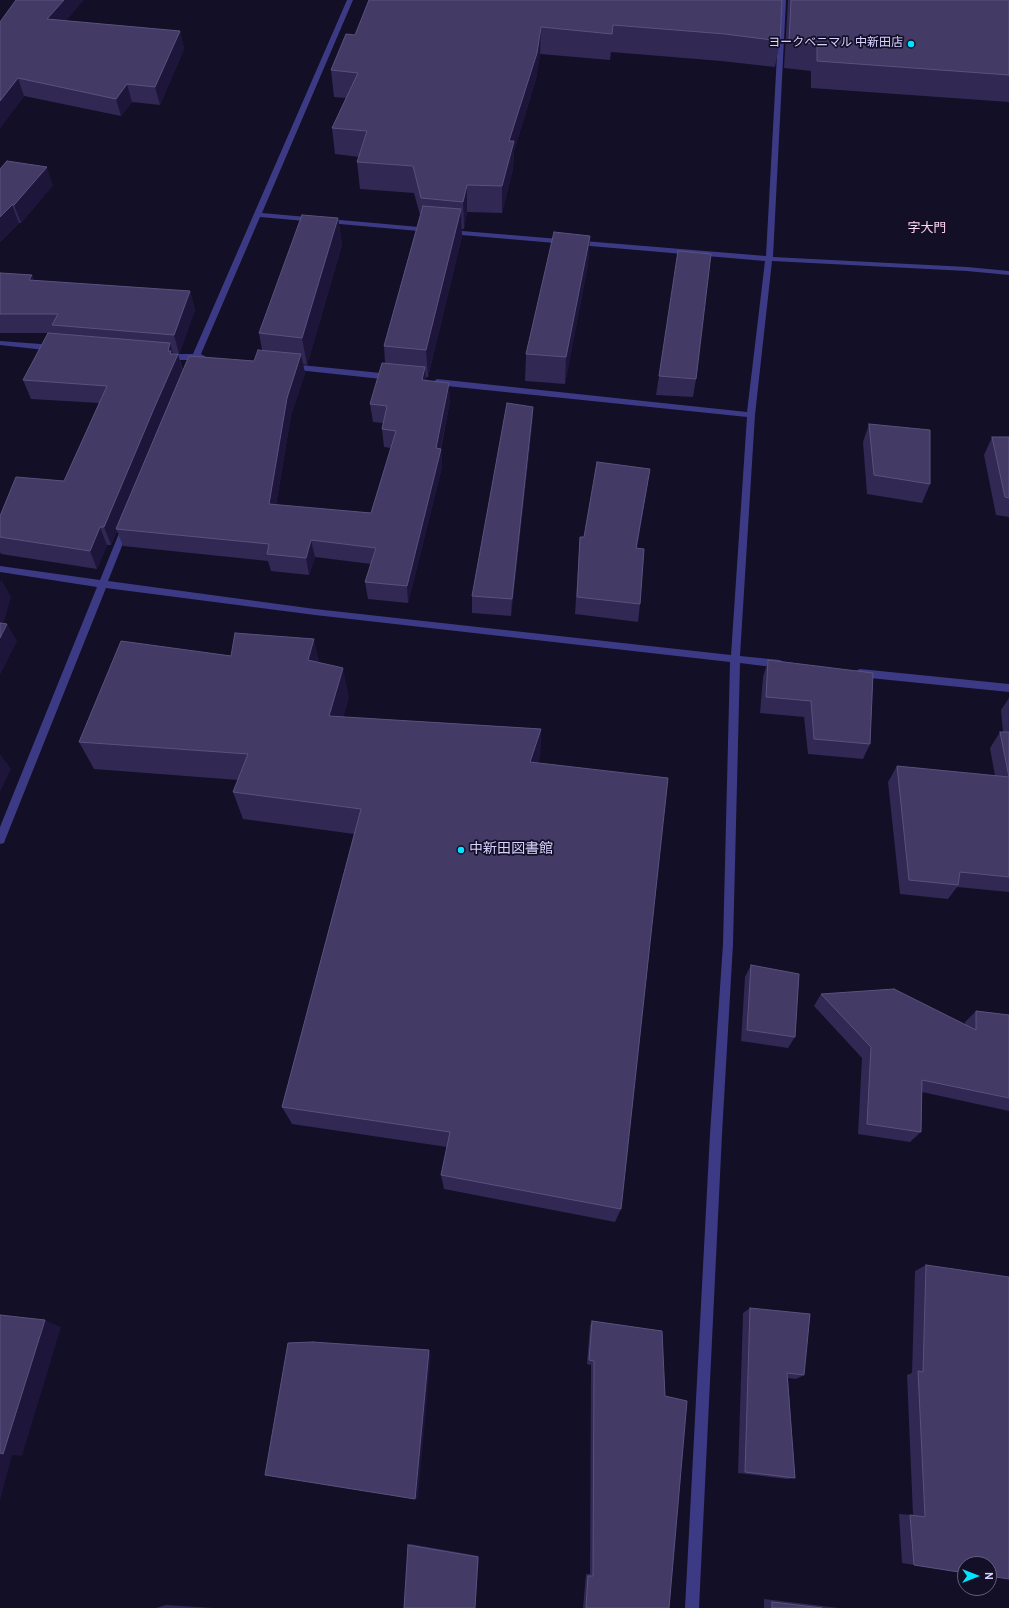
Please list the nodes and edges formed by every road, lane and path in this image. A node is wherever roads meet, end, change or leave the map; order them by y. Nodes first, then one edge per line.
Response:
1 (350, 0) edge
2 (783, 0) edge
3 (258, 215) junction
4 (769, 259) junction
5 (1009, 273) edge
6 (0, 343) edge
7 (62, 349) edge
8 (155, 356) edge
9 (196, 357) junction
10 (212, 358) edge
11 (283, 366) edge
12 (187, 377) edge
13 (402, 378) edge
14 (426, 381) edge
15 (751, 414) junction
16 (128, 519) edge
17 (0, 569) edge
18 (102, 584) junction
19 (735, 659) junction
20 (790, 665) edge
21 (852, 672) edge
22 (1009, 688) edge
23 (0, 840) edge
24 (692, 1608) edge

1 - 3 street
2 - 4 street
3 - 4 street
3 - 9 street
4 - 5 street
4 - 15 street
6 - 7 street
8 - 9 street
9 - 10 street
9 - 12 street
11 - 13 street
14 - 15 street
15 - 19 street
16 - 18 street
17 - 18 street
18 - 19 street
18 - 23 street
19 - 20 street
19 - 24 street
21 - 22 street

